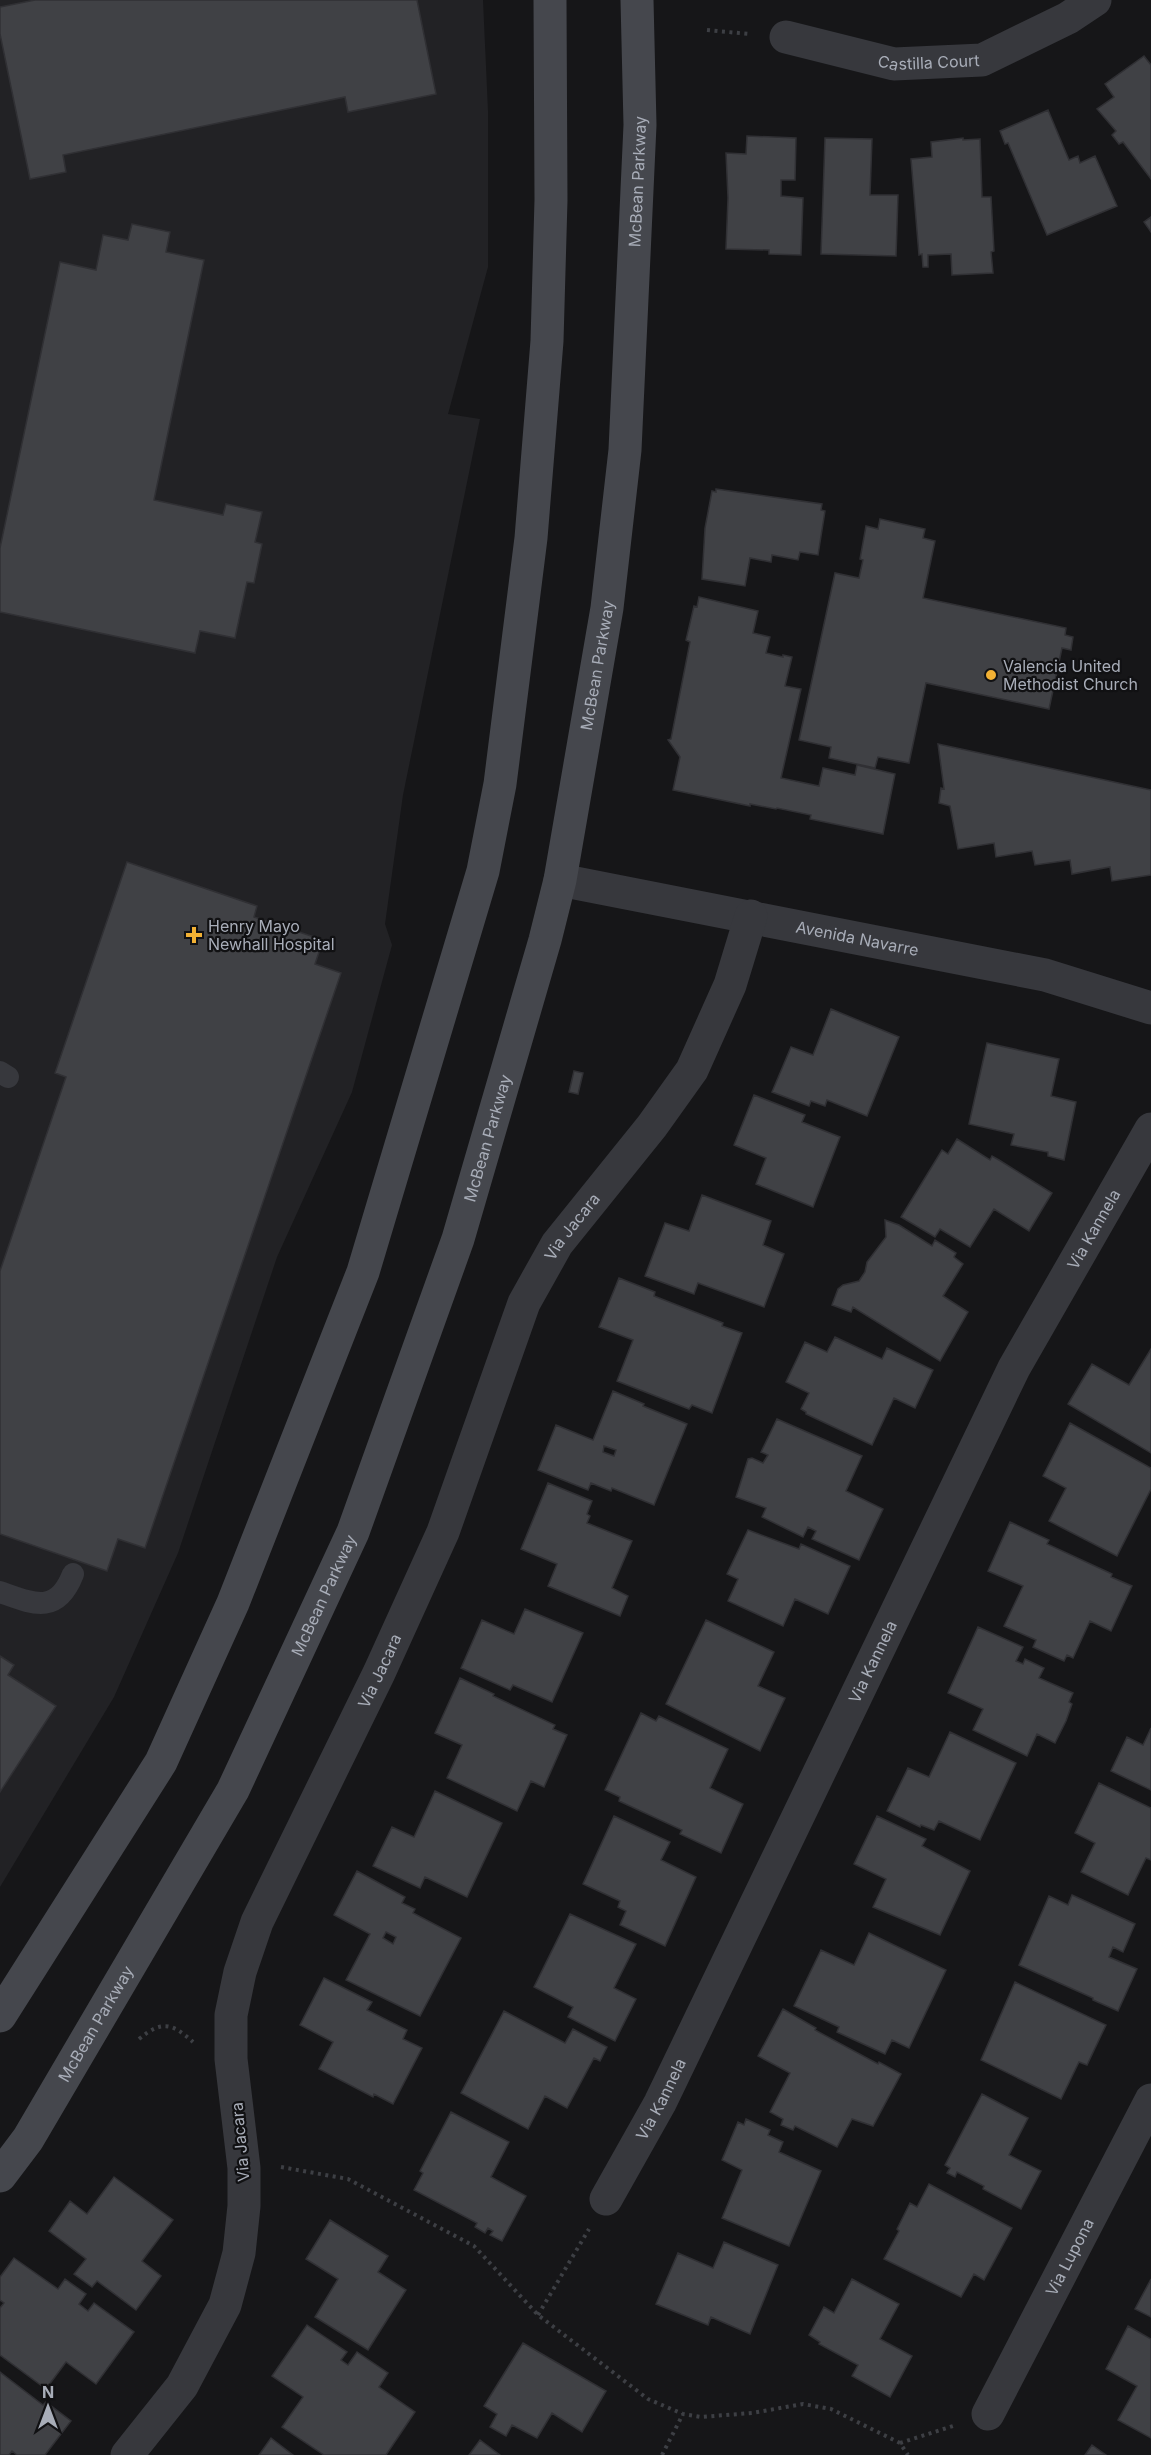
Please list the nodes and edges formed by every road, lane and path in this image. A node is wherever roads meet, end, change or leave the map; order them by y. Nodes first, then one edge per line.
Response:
1 (550, 0) edge
2 (637, 0) edge
3 (1095, 0) edge
4 (707, 30) dead end
5 (786, 37) joint
6 (561, 880) junction
7 (752, 916) junction
8 (1151, 1008) edge
9 (1151, 1129) edge
10 (73, 1574) dead end
11 (0, 1592) edge
12 (0, 2016) edge
13 (139, 2039) dead end
14 (193, 2042) dead end
15 (1151, 2100) edge
16 (280, 2167) dead end
17 (0, 2176) edge
18 (606, 2199) joint
19 (538, 2315) junction
20 (683, 2414) junction
21 (988, 2414) joint
22 (900, 2443) junction
23 (127, 2455) edge
24 (662, 2455) edge
25 (908, 2455) edge

1 - 12 main road
2 - 6 main road, McBean Parkway
3 - 5 street, Castilla Court
4 - 5 path
6 - 7 street, Avenida Navarre
6 - 17 main road, McBean Parkway
7 - 8 street, Avenida Navarre
7 - 23 street, Via Jacara
9 - 18 street, Via Kannela
10 - 11 lane
13 - 14 path
15 - 21 street, Via Lupona
16 - 19 path
18 - 19 path
19 - 20 path
20 - 22 path
20 - 24 path
21 - 22 path
22 - 25 path

